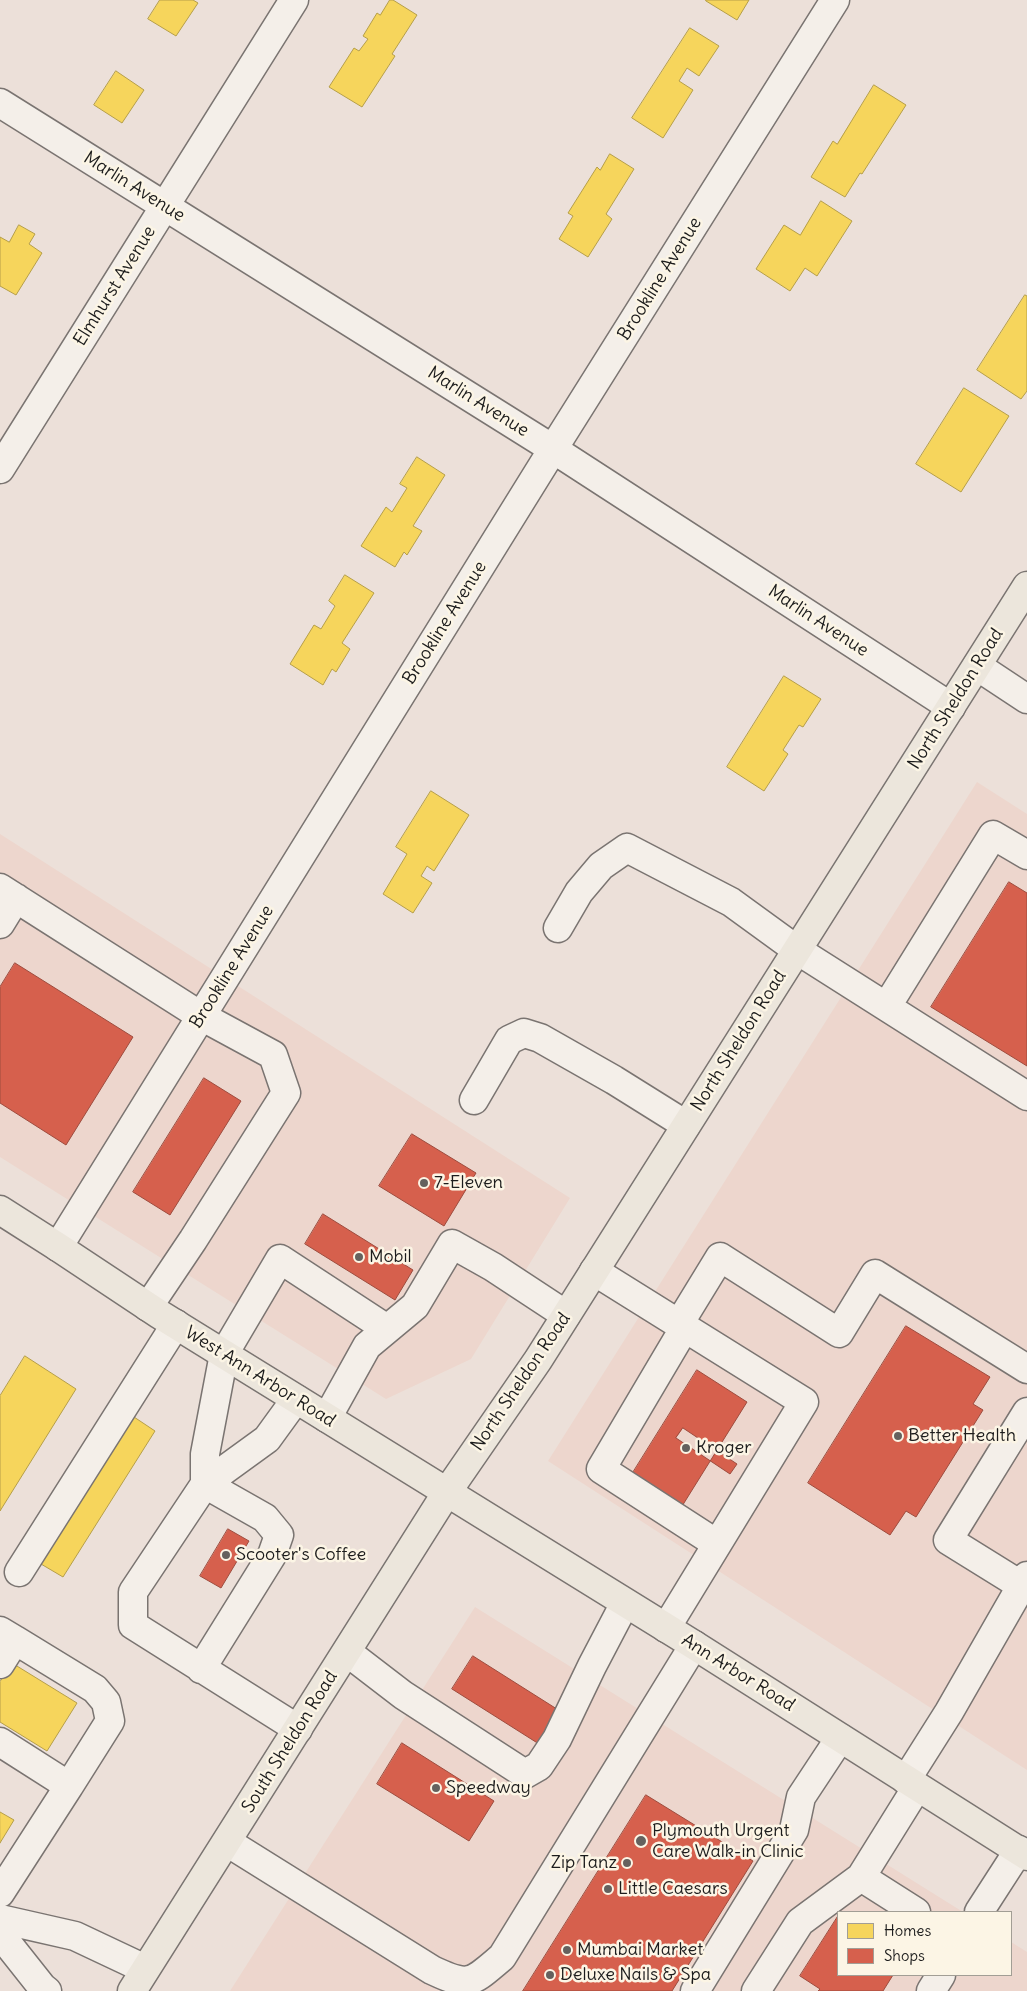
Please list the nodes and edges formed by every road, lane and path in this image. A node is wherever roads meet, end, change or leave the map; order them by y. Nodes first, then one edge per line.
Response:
1 (294, 0) edge
2 (835, 0) edge
3 (0, 103) edge
4 (165, 206) junction
5 (553, 449) junction
6 (0, 469) edge
7 (1027, 586) edge
8 (977, 666) junction
9 (1027, 699) edge
10 (951, 707) junction
11 (1027, 856) edge
12 (8, 893) edge
13 (0, 924) edge
14 (558, 928) dead end
15 (797, 950) junction
16 (887, 1006) junction
17 (202, 1016) junction
18 (1027, 1096) edge
19 (474, 1100) dead end
20 (686, 1125) junction
21 (0, 1210) edge
22 (66, 1252) junction
23 (594, 1271) junction
24 (148, 1306) junction
25 (566, 1315) junction
26 (176, 1324) junction
27 (682, 1326) junction
28 (387, 1329) junction
29 (224, 1354) junction
30 (1027, 1369) edge
31 (296, 1399) junction
32 (1027, 1412) edge
33 (327, 1418) junction
34 (206, 1484) junction
35 (447, 1492) junction
36 (717, 1544) junction
37 (19, 1572) dead end
38 (1025, 1584) edge
39 (625, 1603) junction
40 (666, 1628) junction
41 (8, 1636) edge
42 (694, 1645) junction
43 (346, 1652) junction
44 (0, 1664) edge
45 (201, 1669) junction
46 (298, 1729) junction
47 (840, 1738) junction
48 (0, 1742) edge
49 (912, 1784) junction
50 (69, 1786) junction
51 (227, 1842) junction
52 (1023, 1853) edge
53 (862, 1877) junction
54 (0, 1893) edge
55 (914, 1911) edge
56 (980, 1911) edge
57 (0, 1919) edge
58 (0, 1934) edge
59 (940, 1976) edge
60 (139, 1980) edge
61 (47, 1991) edge
62 (695, 1991) edge
63 (756, 1991) edge
64 (931, 1991) edge

1 - 4 street, Elmhurst Avenue
2 - 5 street, Brookline Avenue
3 - 4 street, Marlin Avenue
4 - 5 street, Marlin Avenue
4 - 6 street, Elmhurst Avenue
5 - 10 street, Marlin Avenue
5 - 17 street, Brookline Avenue
7 - 8 main road, North Sheldon Road
8 - 9 street
8 - 10 main road, North Sheldon Road
10 - 15 main road, North Sheldon Road
11 - 16 street
12 - 13 street
12 - 17 street
14 - 15 street
15 - 16 street
15 - 20 main road, North Sheldon Road
16 - 18 street
17 - 22 street, Brookline Avenue
17 - 24 street
19 - 20 street
20 - 23 main road, North Sheldon Road
21 - 22 main road
22 - 24 main road, West Ann Arbor Road
23 - 25 main road, North Sheldon Road
23 - 27 street
24 - 26 main road, West Ann Arbor Road
25 - 28 street
25 - 35 main road, North Sheldon Road
26 - 29 main road, West Ann Arbor Road
26 - 37 street
27 - 30 street
27 - 36 street
27 - 36 street
28 - 29 street
28 - 33 street
29 - 31 main road, West Ann Arbor Road
29 - 34 street
31 - 33 main road, West Ann Arbor Road
31 - 34 street
32 - 38 street
33 - 35 main road, West Ann Arbor Road
34 - 45 street
34 - 45 street
35 - 39 main road, Ann Arbor Road
35 - 43 main road, South Sheldon Road
36 - 40 street
38 - 49 street
39 - 40 main road, Ann Arbor Road
39 - 43 street
40 - 42 main road, Ann Arbor Road
41 - 44 street
41 - 50 street
42 - 47 main road, Ann Arbor Road
42 - 51 street
43 - 46 main road, South Sheldon Road
45 - 46 street
46 - 51 main road, South Sheldon Road
47 - 49 main road, Ann Arbor Road
47 - 62 street
48 - 50 street
49 - 52 main road, Ann Arbor Road
49 - 53 street
50 - 54 street
51 - 60 main road, South Sheldon Road
52 - 56 street
53 - 55 street
53 - 63 street
57 - 60 street
58 - 61 street
59 - 64 street

